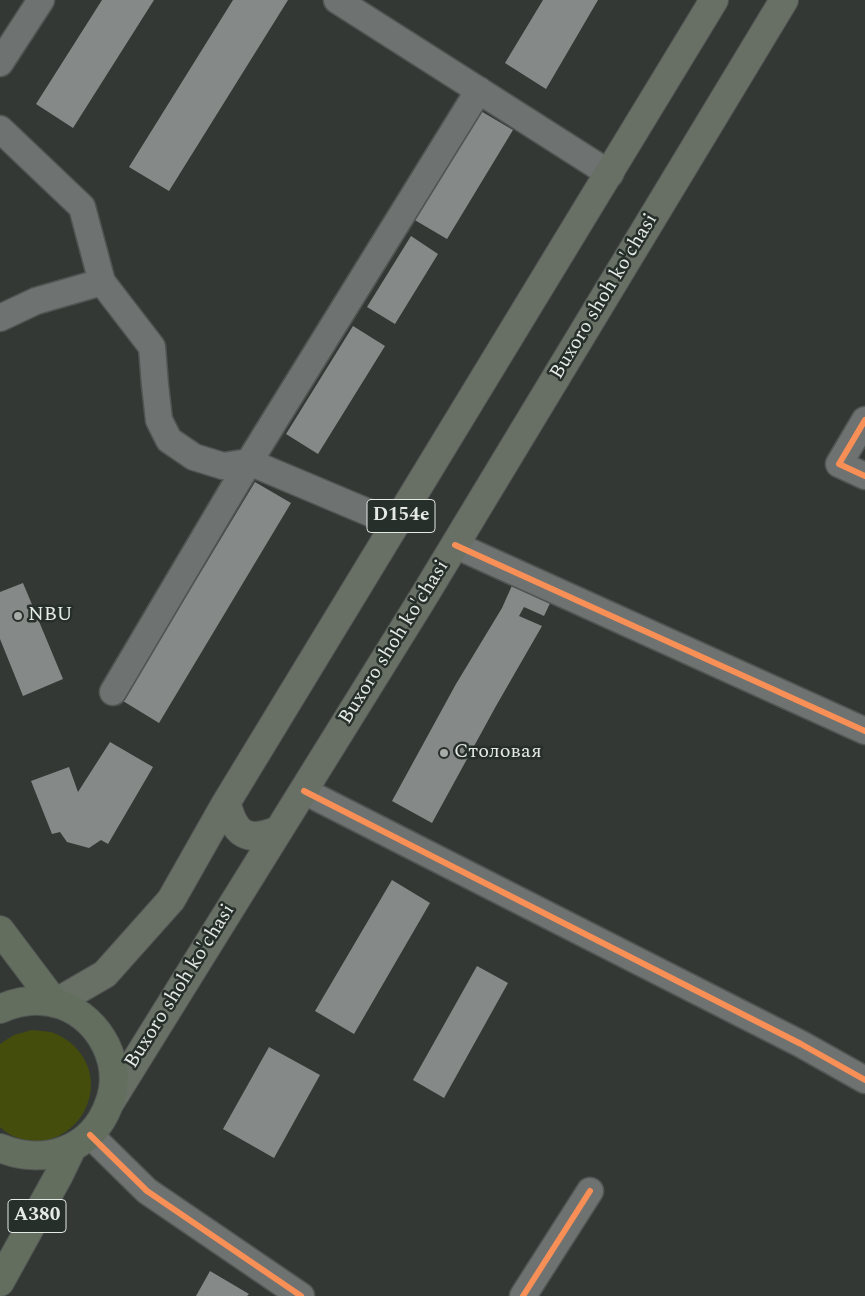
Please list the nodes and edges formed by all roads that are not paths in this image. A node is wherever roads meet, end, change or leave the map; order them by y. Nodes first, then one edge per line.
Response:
1 (41, 0) edge
2 (337, 0) edge
3 (714, 0) edge
4 (784, 0) edge
5 (0, 63) edge
6 (479, 90) junction
7 (0, 129) edge
8 (610, 174) junction
9 (102, 282) junction
10 (0, 318) edge
11 (865, 420) edge
12 (249, 462) junction
13 (865, 476) edge
14 (396, 524) junction
15 (455, 545) junction
16 (113, 692) dead end
17 (865, 732) edge
18 (304, 791) junction
19 (226, 803) junction
20 (277, 831) junction
21 (0, 930) edge
22 (55, 1002) junction
23 (0, 1009) edge
24 (865, 1080) edge
25 (110, 1104) junction
26 (81, 1142) junction
27 (0, 1148) edge
28 (590, 1191) dead end
29 (0, 1282) edge
30 (301, 1296) edge
31 (523, 1296) edge

1 - 5 street
2 - 6 street
3 - 8 main road, D154e
4 - 15 main road, Buxoro shoh ko'chasi / D154e
6 - 8 street
6 - 12 street
7 - 9 street
8 - 14 main road, D154e
9 - 10 street
9 - 12 street
11 - 13 street
12 - 14 street
12 - 16 street
14 - 19 main road, D154e
15 - 17 street
15 - 18 main road, Buxoro shoh ko'chasi / D154e
18 - 20 main road, Buxoro shoh ko'chasi / D154e
18 - 24 street
19 - 20 main road
19 - 22 main road, D154e
20 - 25 main road, Buxoro shoh ko'chasi / D154e
21 - 22 highway, A380
22 - 23 highway, A380
22 - 25 highway, A380
25 - 26 highway, A380
26 - 27 highway
26 - 29 highway, A380
26 - 30 street
28 - 31 street

